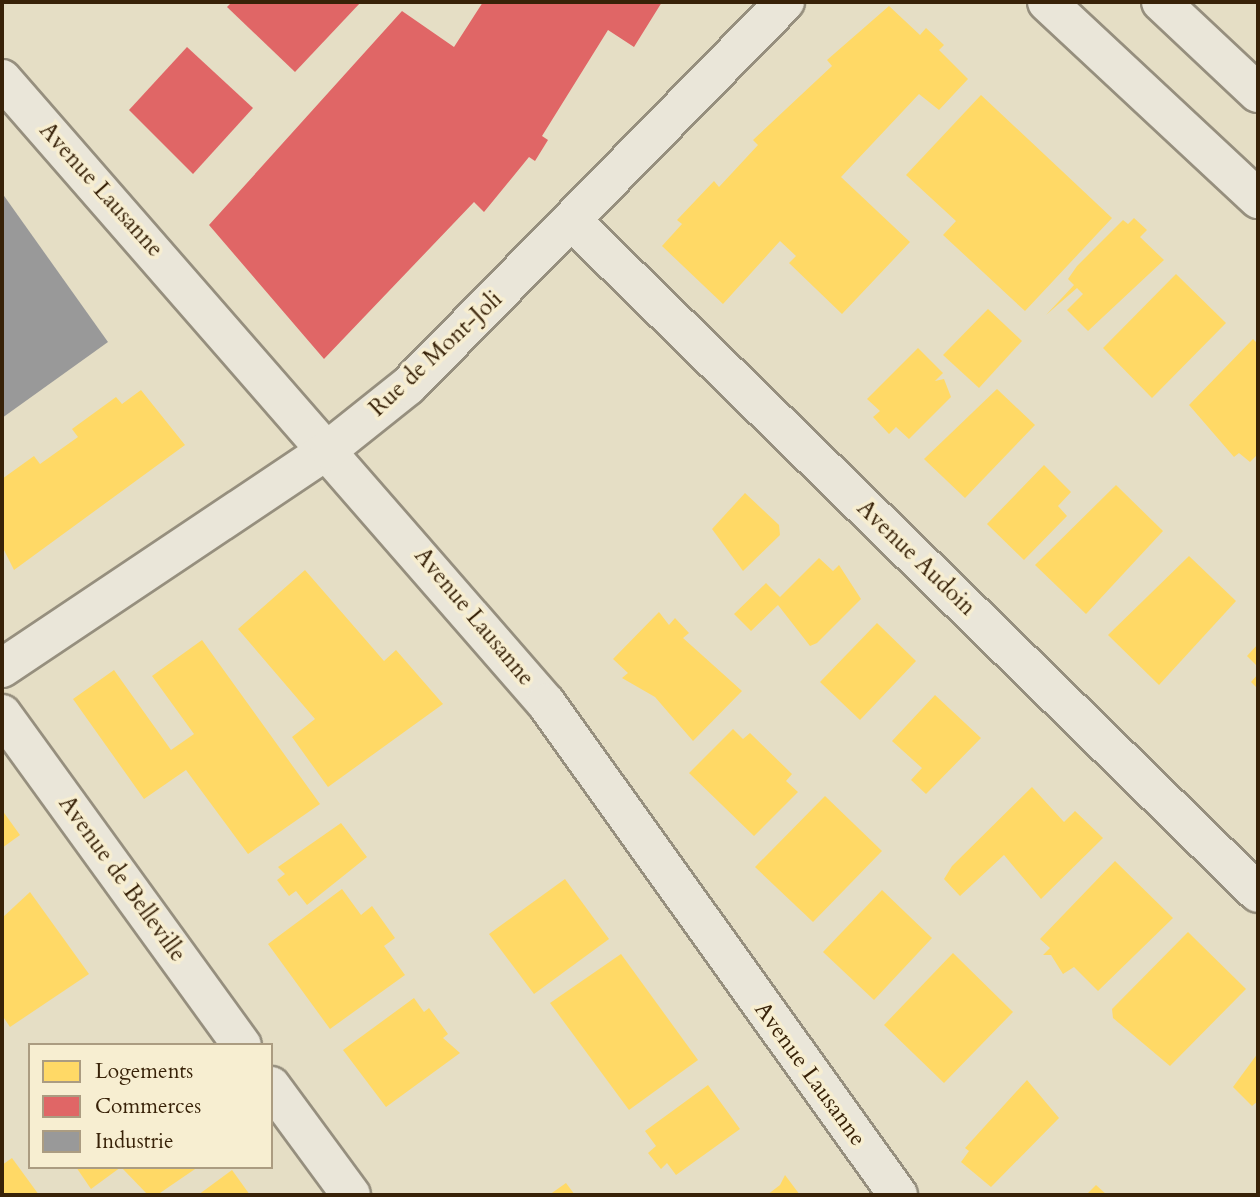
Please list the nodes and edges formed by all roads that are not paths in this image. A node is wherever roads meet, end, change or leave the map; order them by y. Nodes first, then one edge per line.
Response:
1 (785, 2) edge
2 (1047, 2) edge
3 (1161, 2) edge
4 (2, 79) edge
5 (1258, 93) edge
6 (1258, 199) edge
7 (574, 223) junction
8 (329, 449) junction
9 (2, 668) edge
10 (2, 714) edge
11 (1258, 893) edge
12 (241, 1043) edge
13 (273, 1089) edge
14 (351, 1195) edge
15 (898, 1195) edge

1 - 7 street, Rue de Mont-Joli
2 - 6 street
3 - 5 street
4 - 8 street, Avenue Lausanne
7 - 8 street, Rue de Mont-Joli
7 - 11 street, Avenue Audoin
8 - 9 street, Rue de Mont-Joli
8 - 15 street, Avenue Lausanne
10 - 12 street, Avenue de Belleville
13 - 14 street

